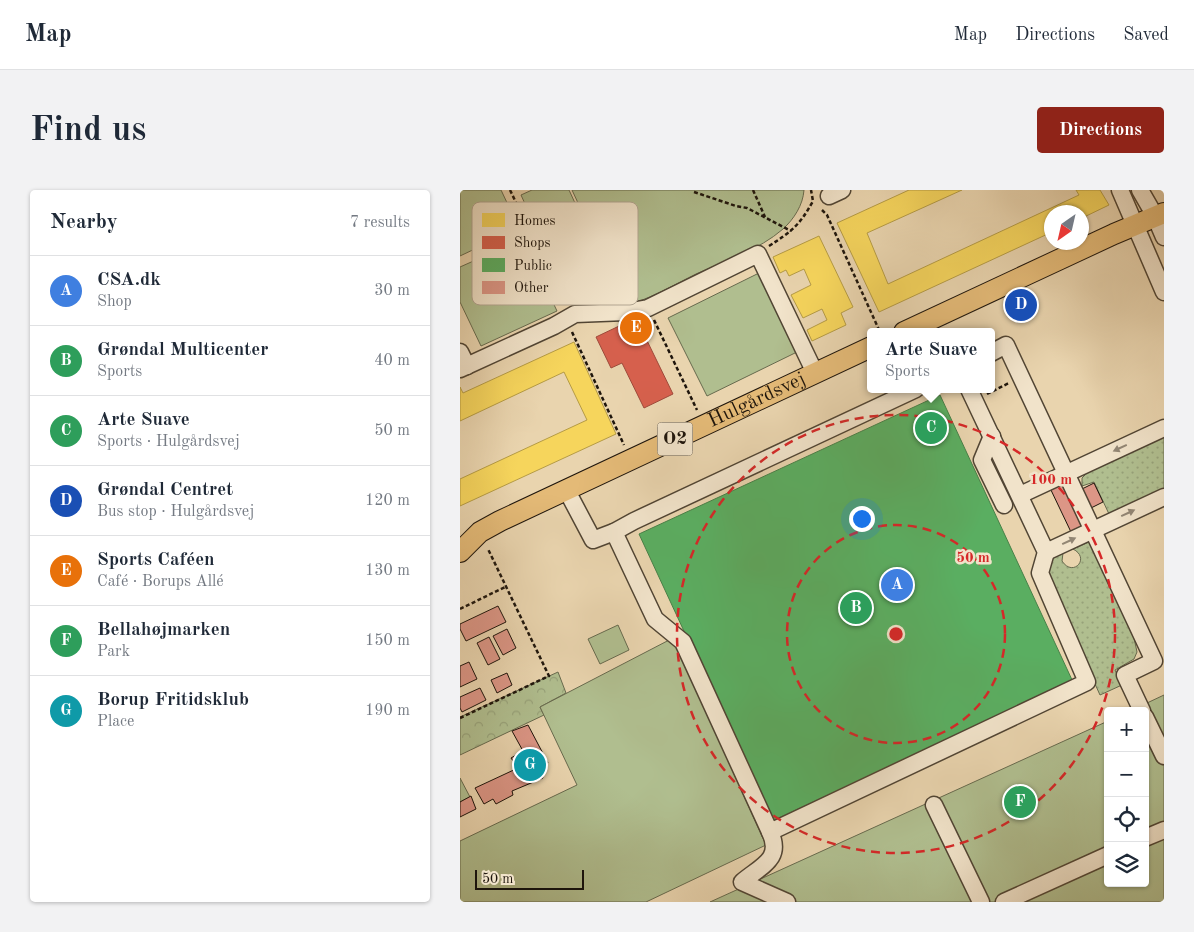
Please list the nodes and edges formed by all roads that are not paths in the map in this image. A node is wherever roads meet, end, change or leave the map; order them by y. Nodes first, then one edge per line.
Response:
1 (1120, 190) edge
2 (1140, 190) edge
3 (1159, 215) edge
4 (1134, 225) junction
5 (1164, 237) edge
6 (1164, 292) edge
7 (913, 328) edge
8 (867, 349) edge
9 (995, 351) edge
10 (462, 362) edge
11 (815, 373) junction
12 (907, 393) edge
13 (972, 394) edge
14 (1164, 428) edge
15 (992, 436) junction
16 (1066, 473) junction
17 (566, 489) junction
18 (1020, 495) junction
19 (1164, 497) edge
20 (1004, 505) dead end
21 (1092, 530) junction
22 (480, 532) junction
23 (614, 532) junction
24 (460, 537) edge
25 (460, 552) edge
26 (1046, 552) junction
27 (1140, 707) edge
28 (1149, 726) edge
29 (1164, 756) edge
30 (934, 805) dead end
31 (1164, 830) edge
32 (770, 832) junction
33 (1149, 836) edge
34 (1104, 857) edge
35 (787, 902) edge
36 (981, 902) edge
37 (1004, 902) edge

1 - 4 street
2 - 3 street
3 - 4 main road
3 - 5 street
4 - 6 street
4 - 7 main road
8 - 11 main road, Hulgårdsvej / O2
9 - 16 street
10 - 11 street
11 - 17 main road, Hulgårdsvej / O2
12 - 23 street
13 - 15 street
14 -> 16 street
15 - 18 street
15 - 20 street
16 - 18 street
16 - 21 street
17 - 22 main road, Hulgårdsvej / O2
17 - 23 street
18 - 26 street
21 -> 19 street
26 -> 21 street
21 - 27 street
22 - 24 main road, Hulgårdsvej / O2
22 - 25 main road, Hulgårdsvej / O2
23 - 32 street
26 - 32 street
28 - 29 street
30 - 36 street
31 - 33 street
32 - 35 street
34 - 37 street

